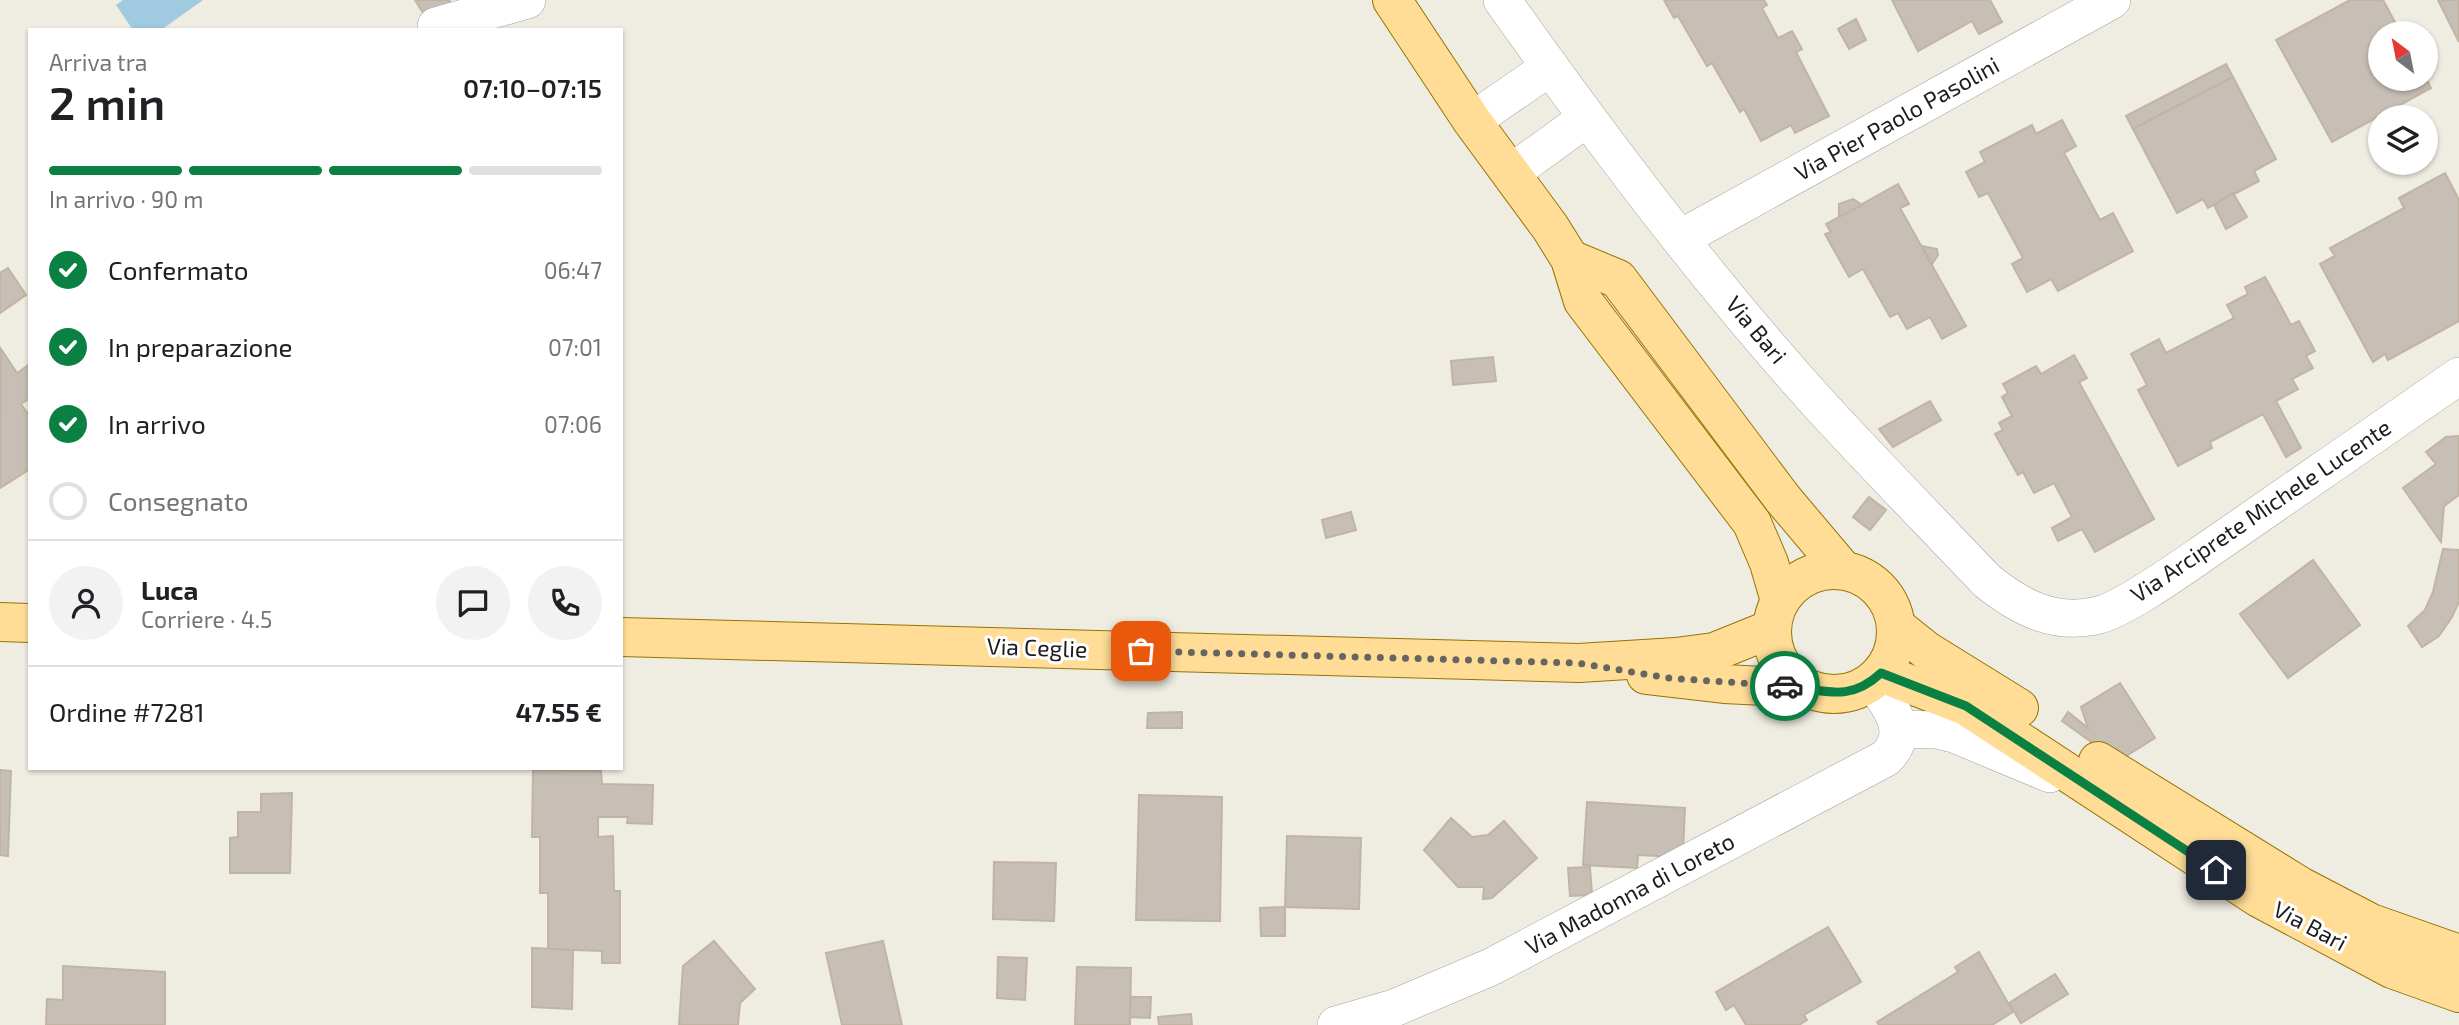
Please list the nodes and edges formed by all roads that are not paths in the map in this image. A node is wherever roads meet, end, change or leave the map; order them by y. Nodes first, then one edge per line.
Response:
1 (527, 0) edge
2 (1392, 0) edge
3 (1502, 0) edge
4 (2112, 0) edge
5 (436, 26) dead end
6 (1550, 67) junction
7 (1587, 118) junction
8 (1472, 121) junction
9 (1511, 173) junction
10 (1681, 238) junction
11 (1570, 259) junction
12 (2459, 376) edge
13 (1843, 570) junction
14 (1776, 615) junction
15 (2052, 617) joint
16 (0, 622) edge
17 (28, 623) edge
18 (1896, 627) junction
19 (623, 637) edge
20 (1578, 663) junction
21 (1876, 677) junction
22 (1806, 688) junction
23 (1899, 729) junction
24 (2109, 799) junction
25 (2459, 954) edge
26 (2459, 993) edge
27 (1336, 1025) edge

1 - 5 street
2 - 8 main road
3 - 6 street, Via Bari
4 - 10 street, Via Pier Paolo Pasolini
6 - 7 street, Via Bari
6 - 8 street
7 - 9 street
7 - 10 street, Via Bari
8 - 9 main road
9 - 11 main road
10 - 15 street, Via Bari
11 - 13 main road
11 - 14 main road
12 - 15 street, Via Arciprete Michele Lucente
13 - 14 main road
13 - 18 main road
14 - 20 main road, Via Ceglie
14 - 22 main road
16 - 17 main road
18 - 21 main road
18 - 25 main road, Via Bari
19 - 20 main road, Via Ceglie
20 - 22 main road, Via Ceglie
21 - 22 main road
21 - 23 street
21 - 24 main road, Via Bari
23 - 24 street
23 - 27 street, Via Madonna di Loreto
24 - 26 main road, Via Bari

